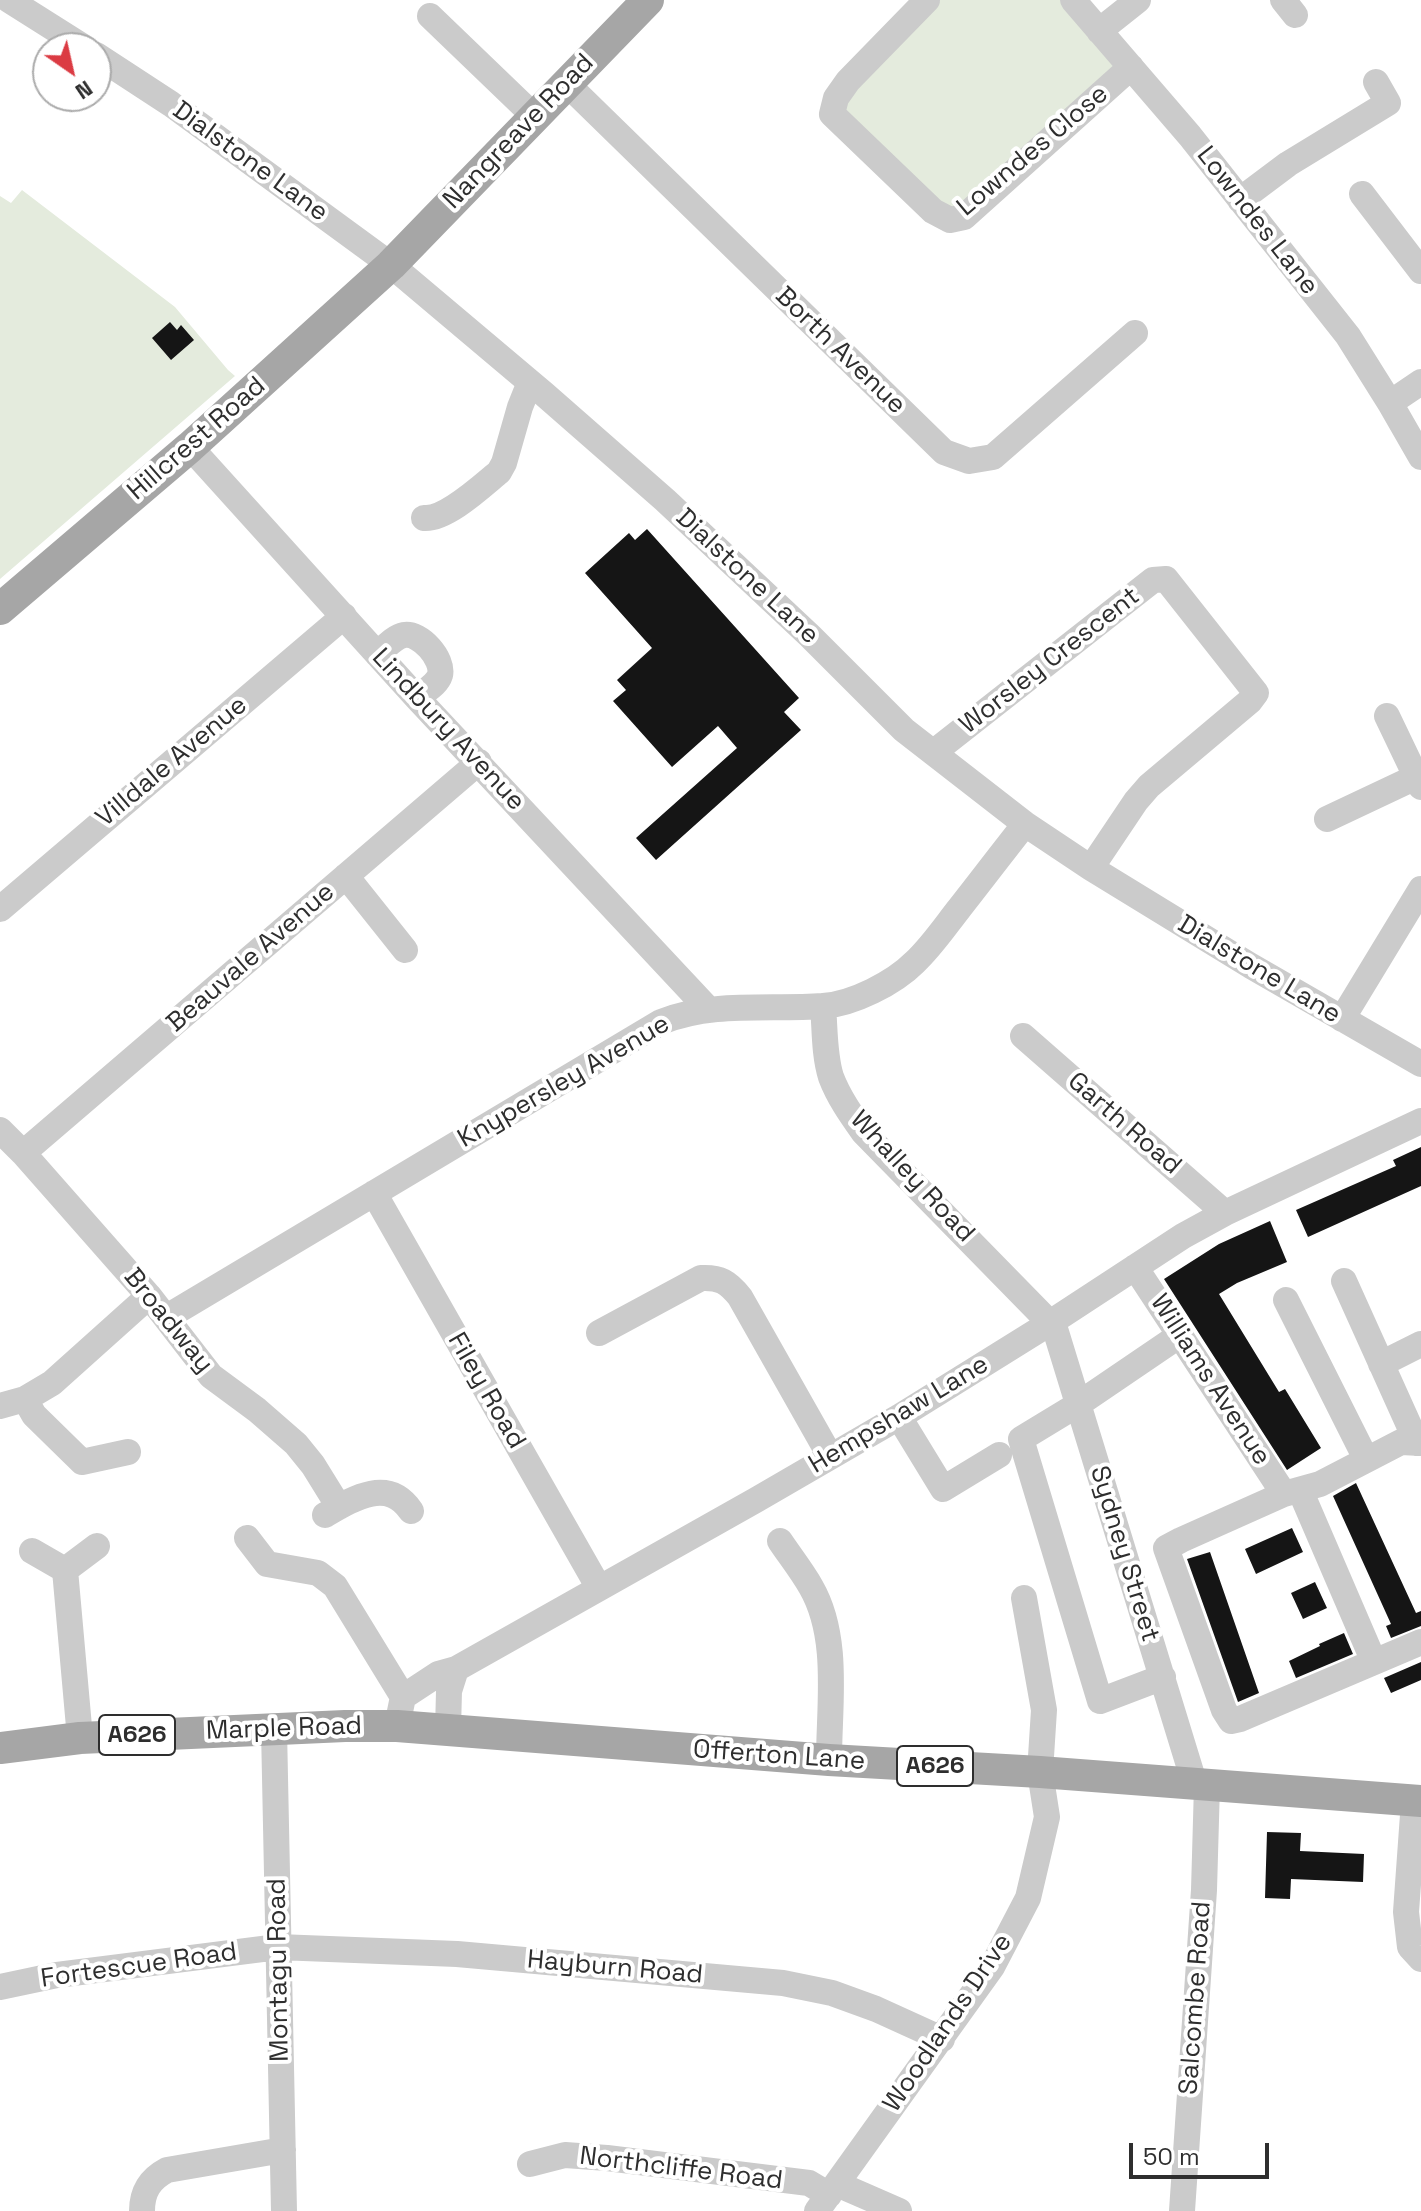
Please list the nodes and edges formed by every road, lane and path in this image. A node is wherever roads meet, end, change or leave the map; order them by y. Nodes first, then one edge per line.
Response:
1 (648, 0) edge
2 (927, 0) edge
3 (1073, 0) edge
4 (1138, 0) edge
5 (14, 1) edge
6 (430, 16) dead end
7 (1099, 31) junction
8 (61, 32) edge
9 (112, 65) edge
10 (1131, 67) junction
11 (1376, 82) dead end
12 (566, 83) junction
13 (534, 116) junction
14 (1362, 194) dead end
15 (1240, 200) junction
16 (391, 265) junction
17 (1421, 271) edge
18 (1135, 333) dead end
19 (530, 382) junction
20 (1421, 382) edge
21 (1390, 403) junction
22 (190, 447) junction
23 (1421, 457) edge
24 (424, 518) dead end
25 (0, 609) edge
26 (344, 616) junction
27 (377, 654) junction
28 (417, 698) junction
29 (1387, 716) dead end
30 (934, 752) junction
31 (479, 762) junction
32 (1418, 782) edge
33 (1327, 819) dead end
34 (1025, 824) junction
35 (1091, 868) junction
36 (346, 876) junction
37 (1421, 889) edge
38 (0, 909) edge
39 (405, 950) dead end
40 (823, 1006) junction
41 (709, 1010) junction
42 (1342, 1019) junction
43 (1023, 1036) dead end
44 (1421, 1064) edge
45 (1421, 1104) edge
46 (1414, 1124) edge
47 (0, 1130) edge
48 (23, 1153) junction
49 (374, 1193) junction
50 (1225, 1213) junction
51 (1135, 1267) junction
52 (1344, 1281) dead end
53 (149, 1296) junction
54 (1286, 1300) dead end
55 (167, 1317) junction
56 (1050, 1323) junction
57 (599, 1333) dead end
58 (1180, 1335) junction
59 (1421, 1344) edge
60 (1381, 1364) junction
61 (9, 1398) edge
62 (1077, 1405) junction
63 (899, 1417) junction
64 (1419, 1443) edge
65 (128, 1452) dead end
66 (999, 1455) dead end
67 (830, 1456) junction
68 (1366, 1459) junction
69 (1292, 1492) junction
70 (411, 1511) dead end
71 (247, 1538) dead end
72 (780, 1541) dead end
73 (97, 1546) dead end
74 (32, 1551) dead end
75 (65, 1570) junction
76 (599, 1588) junction
77 (1024, 1598) dead end
78 (1421, 1642) edge
79 (1374, 1662) junction
80 (456, 1669) junction
81 (1163, 1677) junction
82 (418, 1720) junction
83 (274, 1729) junction
84 (80, 1738) junction
85 (0, 1748) edge
86 (829, 1760) junction
87 (1040, 1772) junction
88 (1201, 1785) junction
89 (1418, 1801) edge
90 (278, 1947) junction
91 (1421, 1959) edge
92 (0, 1987) edge
93 (942, 2039) junction
94 (283, 2150) junction
95 (530, 2164) dead end
96 (828, 2196) edge
97 (142, 2211) edge
98 (284, 2211) edge
99 (899, 2211) edge
100 (1182, 2211) edge

1 - 12 main road, Nangreave Road
2 - 10 street, Lowndes Close
3 - 7 street, Lowndes Lane
4 - 7 street
5 - 8 street
6 - 13 street
7 - 10 street, Lowndes Lane
9 - 16 street, Dialstone Lane
10 - 15 street, Lowndes Lane
11 - 15 street
12 - 13 main road, Nangreave Road
12 - 18 street, Borth Avenue
13 - 16 main road, Nangreave Road
14 - 17 street
15 - 21 street, Lowndes Lane
16 - 19 street, Dialstone Lane
16 - 22 main road, Hillcrest Road
19 - 24 street
19 - 30 street, Dialstone Lane
20 - 21 street
21 - 23 street, Lowndes Lane
22 - 25 main road, Hillcrest Road
22 - 26 street, Lindbury Avenue
26 - 27 street, Lindbury Avenue
26 - 38 street, Villdale Avenue
27 - 28 street, Lindbury Avenue
27 - 28 street
28 - 31 street, Lindbury Avenue
29 - 32 street
30 - 34 street, Dialstone Lane
30 - 35 street, Worsley Crescent
31 - 36 street, Beauvale Avenue
31 - 41 street, Lindbury Avenue
32 - 33 street
34 - 35 street, Dialstone Lane
34 - 40 street, Knypersley Avenue
35 - 42 street, Dialstone Lane
36 - 39 street
36 - 48 street, Beauvale Avenue
37 - 42 street
40 - 41 street, Knypersley Avenue
40 - 56 street, Whalley Road
41 - 49 street, Knypersley Avenue
42 - 44 street, Dialstone Lane
43 - 50 street, Garth Road
45 - 46 street
46 - 50 street, Hempshaw Lane
47 - 48 street, Broadway
48 - 53 street, Broadway
49 - 55 street, Knypersley Avenue
49 - 76 street, Filey Road
50 - 51 street, Hempshaw Lane
51 - 56 street, Hempshaw Lane
51 - 58 street, Williams Avenue
52 - 60 street
53 - 55 street, Broadway
53 - 61 street
54 - 68 street
55 - 70 street, Broadway
56 - 62 street, Sydney Street
56 - 63 street, Hempshaw Lane
57 - 67 street
58 - 62 street
58 - 69 street, Williams Avenue
59 - 60 street
60 - 64 street
61 - 65 street
62 - 81 street, Sydney Street
62 - 81 street
63 - 66 street
63 - 67 street, Hempshaw Lane
64 - 68 street
67 - 76 street, Hempshaw Lane
68 - 69 street
69 - 79 street, Williams Avenue
69 - 79 street
71 - 82 street
72 - 86 street
73 - 75 street
74 - 75 street
75 - 84 street
76 - 80 street, Hempshaw Lane
77 - 87 street, Woodlands Drive
78 - 79 street
80 - 82 street
80 - 82 street, Hempshaw Lane
81 - 88 street, Sydney Street
82 - 83 main road, Marple Road / A626
82 - 86 main road, Offerton Lane / A626
83 - 84 main road, Marple Road / A626
83 - 90 street, Montagu Road
84 - 85 main road, Marple Road / A626
86 - 87 main road, Offerton Lane / A626
87 - 88 main road, Offerton Lane / A626
87 - 93 street, Woodlands Drive
88 - 89 main road, Offerton Lane / A626
88 - 100 street, Salcombe Road
89 - 91 street
90 - 92 street, Fortescue Road
90 - 93 street, Hayburn Road
90 - 94 street, Montagu Road
93 - 96 street, Woodlands Drive
94 - 97 street
94 - 98 street, Montagu Road
95 - 96 street, Northcliffe Road
96 - 99 street, Northcliffe Road

